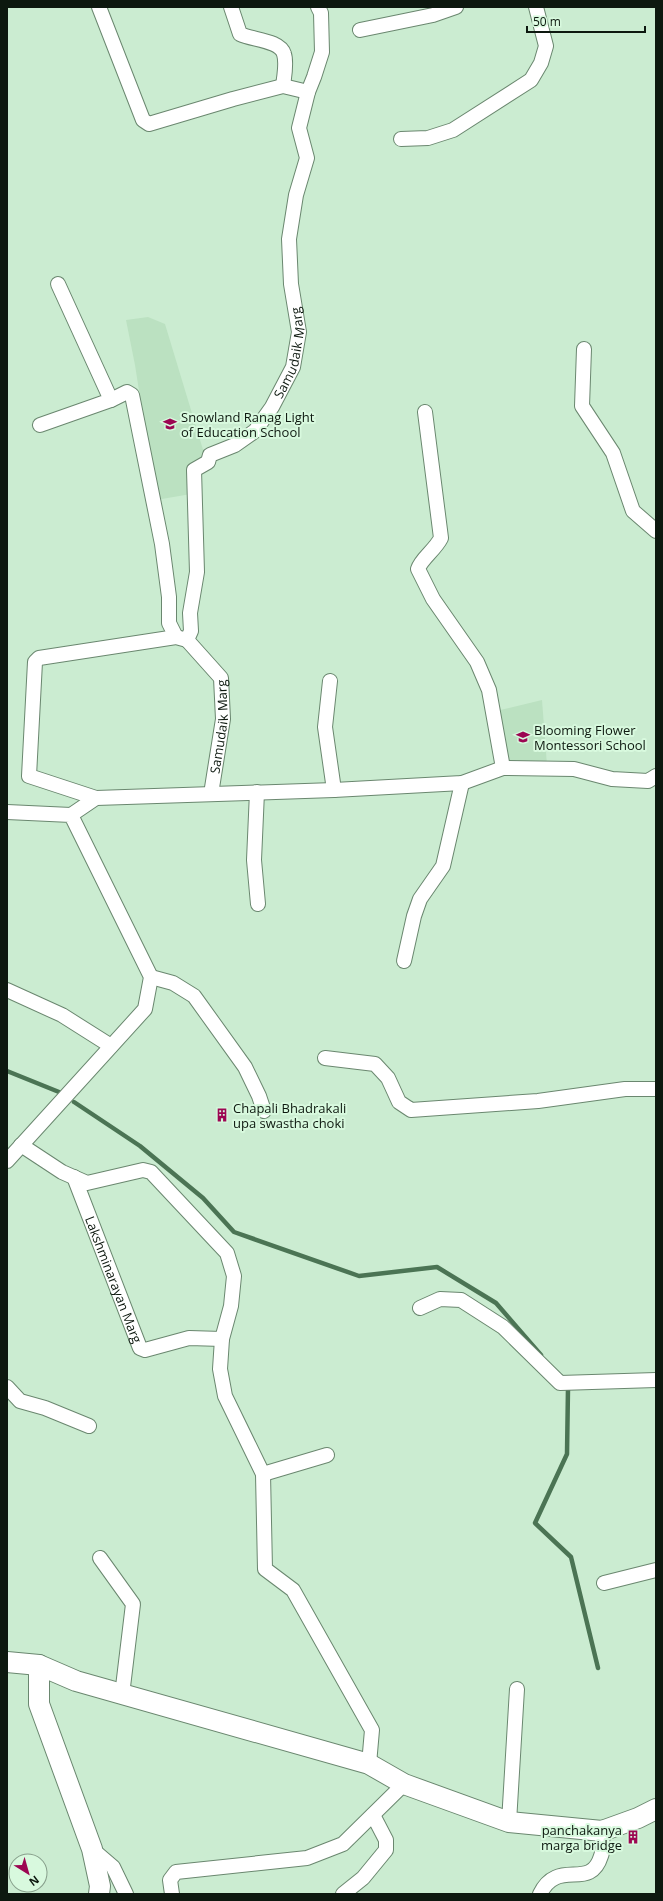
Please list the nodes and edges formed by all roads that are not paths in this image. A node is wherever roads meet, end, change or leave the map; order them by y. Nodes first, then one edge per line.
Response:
1 (99, 7) edge
2 (231, 7) edge
3 (318, 7) edge
4 (456, 7) edge
5 (536, 7) edge
6 (360, 30) dead end
7 (283, 86) junction
8 (308, 92) junction
9 (401, 139) dead end
10 (58, 284) dead end
11 (584, 349) dead end
12 (111, 400) junction
13 (425, 412) dead end
14 (40, 425) dead end
15 (656, 531) edge
16 (182, 638) junction
17 (330, 681) dead end
18 (503, 768) junction
19 (656, 776) edge
20 (462, 783) junction
21 (334, 790) junction
22 (257, 792) junction
23 (211, 794) junction
24 (96, 798) junction
25 (7, 812) edge
26 (71, 815) junction
27 (258, 904) dead end
28 (404, 961) dead end
29 (151, 977) junction
30 (7, 990) edge
31 (111, 1046) junction
32 (325, 1058) dead end
33 (656, 1089) edge
34 (264, 1111) dead end
35 (21, 1146) junction
36 (7, 1161) edge
37 (74, 1177) junction
38 (420, 1308) dead end
39 (222, 1339) junction
40 (656, 1380) edge
41 (7, 1387) edge
42 (88, 1426) dead end
43 (327, 1455) dead end
44 (263, 1474) junction
45 (100, 1558) dead end
46 (656, 1570) edge
47 (604, 1583) dead end
48 (7, 1662) edge
49 (39, 1665) junction
50 (518, 1689) dead end
51 (122, 1695) junction
52 (369, 1764) junction
53 (404, 1784) junction
54 (656, 1809) edge
55 (373, 1815) junction
56 (509, 1822) junction
57 (602, 1831) junction
58 (92, 1849) junction
59 (99, 1894) edge
60 (126, 1894) edge
61 (172, 1894) edge
62 (343, 1894) edge
63 (540, 1894) edge

1 - 7 street
2 - 7 street
3 - 8 street, Samudaik Marg
4 - 6 street
5 - 9 street
7 - 8 street
8 - 16 street, Samudaik Marg
10 - 12 street
11 - 15 street
12 - 14 street
12 - 16 street
13 - 18 street
16 - 23 street, Samudaik Marg
16 - 24 street
17 - 21 street
18 - 19 street
18 - 20 street
20 - 21 street
20 - 28 street
21 - 22 street
22 - 23 street
22 - 27 street
23 - 24 street
24 - 26 street
25 - 26 street
26 - 29 street
29 - 31 street
29 - 34 street
30 - 31 street
31 - 35 street
32 - 33 street
35 - 36 street
35 - 37 street
37 - 39 street, Lakshminarayan Marg
37 - 39 street
38 - 40 street
39 - 44 street
41 - 42 street
43 - 44 street
44 - 52 street
45 - 51 street
46 - 47 street
48 - 49 street
49 - 51 street
49 - 58 street
50 - 56 street
51 - 52 street
52 - 53 street
53 - 55 street
53 - 56 street
54 - 57 street
55 - 61 street
55 - 62 street
56 - 57 street
57 - 63 street
58 - 59 street
58 - 60 street

